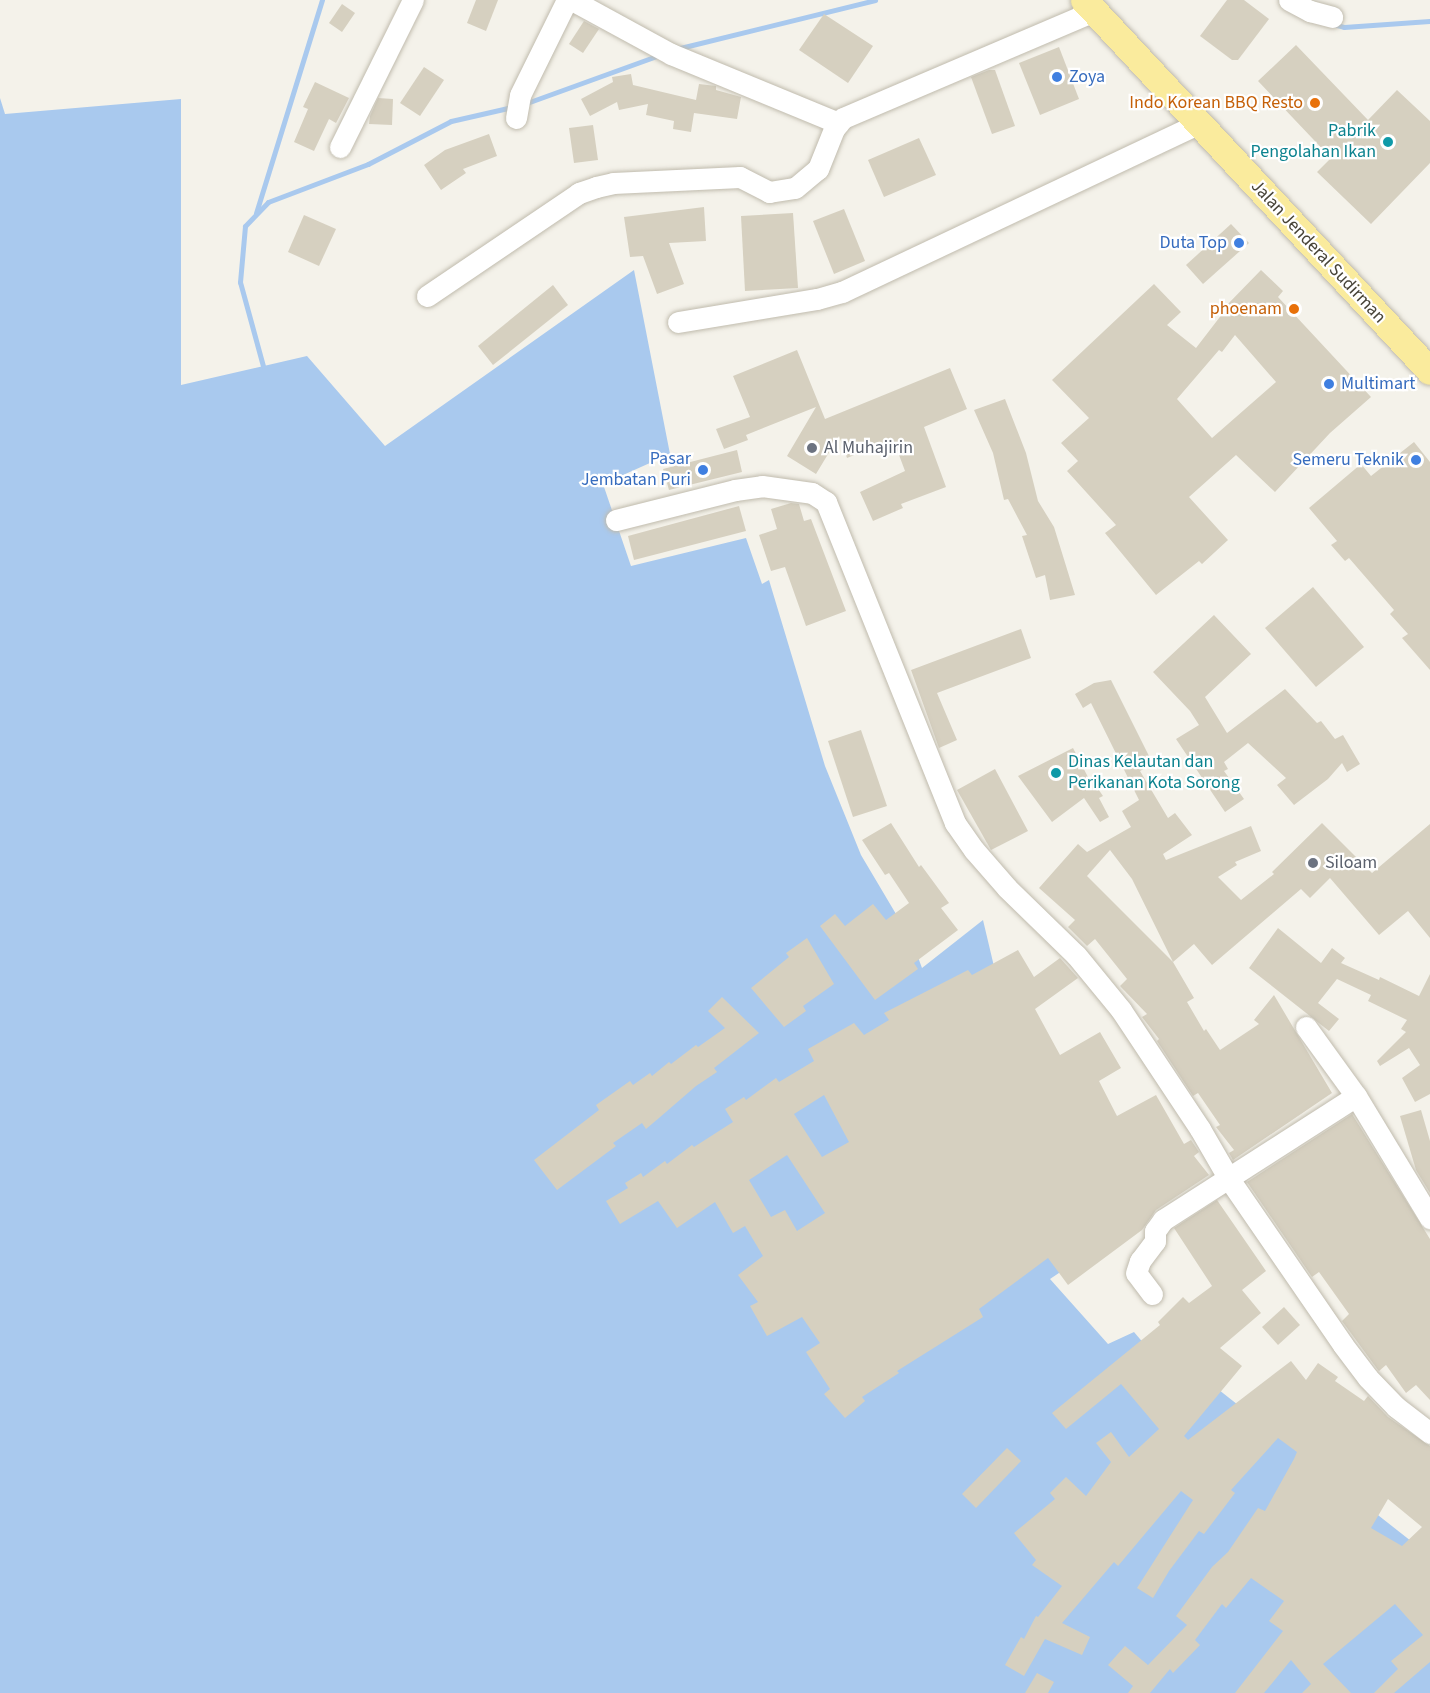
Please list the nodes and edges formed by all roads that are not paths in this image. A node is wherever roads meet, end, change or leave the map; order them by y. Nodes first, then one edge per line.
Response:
1 (413, 0) edge
2 (567, 0) edge
3 (572, 0) edge
4 (1289, 0) edge
5 (1089, 6) edge
6 (1332, 17) dead end
7 (517, 110) dead end
8 (838, 123) junction
9 (1199, 123) junction
10 (340, 147) dead end
11 (427, 296) dead end
12 (678, 322) dead end
13 (1430, 372) edge
14 (616, 520) dead end
15 (1306, 1027) dead end
16 (1356, 1096) junction
17 (1229, 1179) junction
18 (1430, 1218) edge
19 (1152, 1294) dead end
20 (1430, 1434) edge

1 - 10 street
2 - 7 street
3 - 8 street
4 - 6 street
5 - 8 street
5 - 9 main road, Jalan Jenderal Sudirman
8 - 11 street
9 - 12 street
9 - 13 main road, Jalan Jenderal Sudirman
14 - 17 street
15 - 16 street
16 - 17 street
16 - 18 street
17 - 19 street
17 - 20 street

